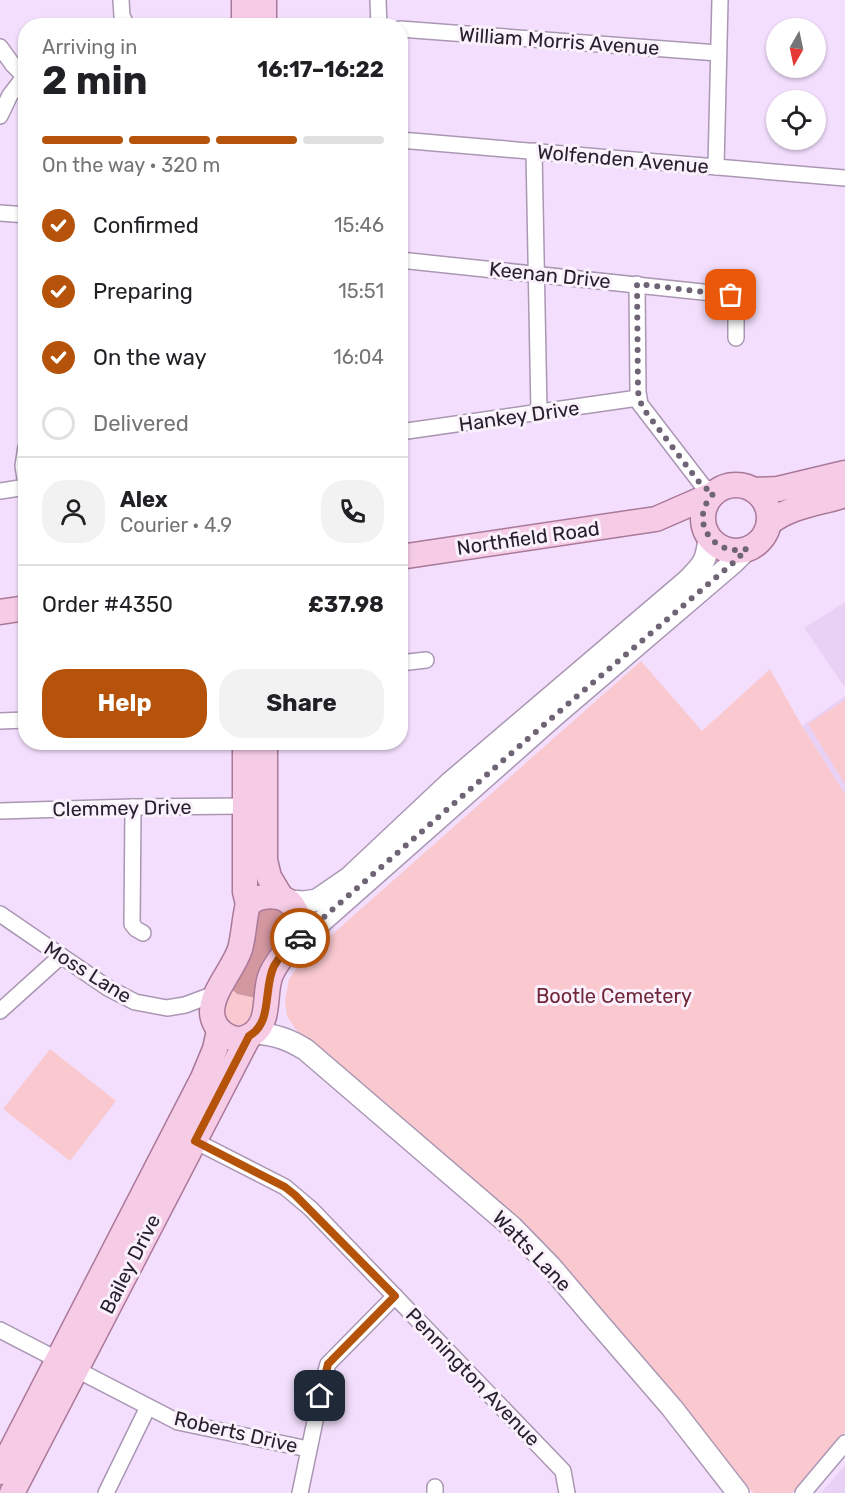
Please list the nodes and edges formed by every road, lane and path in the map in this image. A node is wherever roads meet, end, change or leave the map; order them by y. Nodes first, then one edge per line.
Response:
1 (121, 0) edge
2 (244, 0) edge
3 (264, 0) edge
4 (378, 0) edge
5 (720, 0) edge
6 (123, 18) edge
7 (244, 18) edge
8 (264, 18) edge
9 (379, 18) edge
10 (408, 30) edge
11 (0, 47) edge
12 (718, 53) junction
13 (18, 69) edge
14 (18, 86) edge
15 (0, 116) edge
16 (408, 141) edge
17 (534, 151) junction
18 (716, 167) junction
19 (845, 178) edge
20 (0, 213) edge
21 (18, 214) edge
22 (408, 261) edge
23 (536, 274) junction
24 (637, 284) junction
25 (736, 338) dead end
26 (638, 398) junction
27 (539, 413) junction
28 (408, 431) edge
29 (845, 473) edge
30 (18, 487) edge
31 (754, 490) junction
32 (0, 491) edge
33 (712, 494) junction
34 (845, 495) edge
35 (656, 519) junction
36 (769, 523) junction
37 (708, 535) junction
38 (747, 549) junction
39 (408, 555) edge
40 (18, 609) edge
41 (0, 612) edge
42 (426, 660) dead end
43 (408, 662) edge
44 (18, 720) edge
45 (0, 721) edge
46 (245, 750) edge
47 (265, 750) edge
48 (245, 806) junction
49 (133, 807) junction
50 (0, 811) edge
51 (285, 899) junction
52 (248, 904) junction
53 (0, 914) edge
54 (142, 933) dead end
55 (290, 946) junction
56 (61, 956) junction
57 (217, 993) junction
58 (265, 1002) junction
59 (184, 1005) junction
60 (0, 1011) edge
61 (216, 1025) junction
62 (251, 1034) junction
63 (293, 1041) junction
64 (195, 1141) junction
65 (395, 1296) junction
66 (0, 1330) edge
67 (67, 1364) junction
68 (148, 1407) junction
69 (845, 1443) edge
70 (308, 1449) junction
71 (0, 1472) edge
72 (12, 1493) edge
73 (106, 1493) edge
74 (300, 1493) edge
75 (567, 1493) edge
76 (738, 1493) edge
77 (803, 1493) edge

1 - 6 street
2 - 7 main road
3 - 8 main road
4 - 9 street
5 - 12 street
10 - 12 street, William Morris Avenue
11 - 13 street
12 - 18 street
14 - 15 street
16 - 17 street, Wolfenden Avenue
17 - 18 street, Wolfenden Avenue
17 - 23 street
18 - 19 street, Wolfenden Avenue
20 - 21 street
22 - 23 street, Keenan Drive
23 - 24 street, Keenan Drive
23 - 27 street
24 - 25 street, Keenan Drive
24 - 26 street
26 - 27 street, Hankey Drive
26 - 33 street
27 - 28 street, Hankey Drive
29 - 31 main road
30 - 32 street
31 - 33 main road
31 - 36 main road
33 - 35 main road, Northfield Road
33 - 37 main road
34 - 36 main road
35 - 37 main road, Northfield Road
35 - 39 main road, Northfield Road
36 - 38 main road
37 - 38 main road
37 - 51 street
38 - 55 street
40 - 41 main road
42 - 43 street
44 - 45 street
46 - 48 main road
47 - 51 main road
48 - 49 street, Clemmey Drive
48 - 52 main road
49 - 50 street, Clemmey Drive
49 - 54 street
51 - 52 main road
51 - 55 main road
52 - 57 main road
53 - 56 street, Moss Lane
55 - 58 main road, Bailey Drive
56 - 59 street, Moss Lane
56 - 60 street
57 - 59 street, Moss Lane
57 - 61 main road, Bailey Drive
58 - 62 main road, Bailey Drive
58 - 63 street, Watts Lane
59 - 61 street, Moss Lane
61 - 62 main road
61 - 67 main road, Bailey Drive
62 - 63 street, Watts Lane
62 - 64 main road, Bailey Drive
63 - 76 street, Watts Lane
64 - 65 street, Pennington Avenue
64 - 67 main road, Bailey Drive
65 - 70 street
65 - 75 street, Pennington Avenue
66 - 67 street, Roberts Drive
67 - 68 street, Roberts Drive
67 - 71 main road, Bailey Drive
67 - 72 main road, Bailey Drive
68 - 70 street, Roberts Drive
68 - 73 street
69 - 77 street
70 - 74 street

